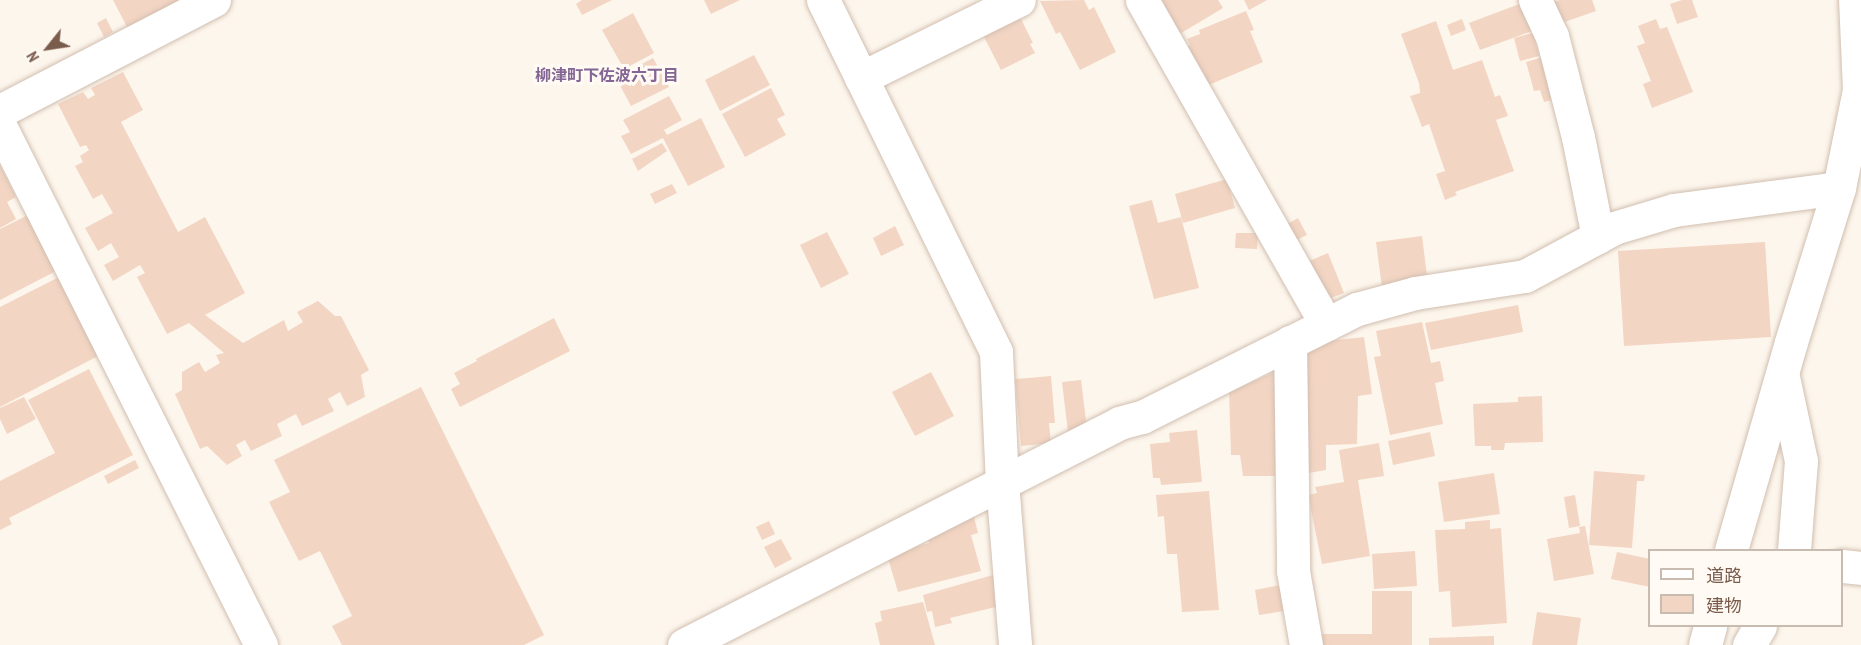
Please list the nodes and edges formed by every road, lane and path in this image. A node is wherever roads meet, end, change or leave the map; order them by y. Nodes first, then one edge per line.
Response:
1 (214, 0) edge
2 (823, 0) edge
3 (1019, 0) edge
4 (1142, 0) edge
5 (1536, 0) edge
6 (1855, 0) edge
7 (861, 78) junction
8 (0, 111) edge
9 (0, 126) edge
10 (1839, 188) junction
11 (1598, 237) junction
12 (1326, 324) junction
13 (1290, 342) junction
14 (1782, 372) junction
15 (1002, 483) junction
16 (1731, 549) edge
17 (1794, 549) edge
18 (1843, 566) edge
19 (1861, 568) edge
20 (1710, 627) edge
21 (1759, 627) edge
22 (261, 645) edge
23 (684, 645) edge
24 (1015, 645) edge
25 (1306, 645) edge
26 (1705, 645) edge
27 (1749, 645) edge

1 - 8 street
2 - 7 street
3 - 7 street
4 - 12 street
5 - 11 street
6 - 10 street
7 - 15 street
9 - 22 street
10 - 11 street
10 - 14 street
11 - 12 street
12 - 13 street
13 - 15 street
13 - 25 street
14 - 16 street
14 - 17 street
15 - 23 street
15 - 24 street
18 - 19 street
20 - 26 street
21 - 27 street

